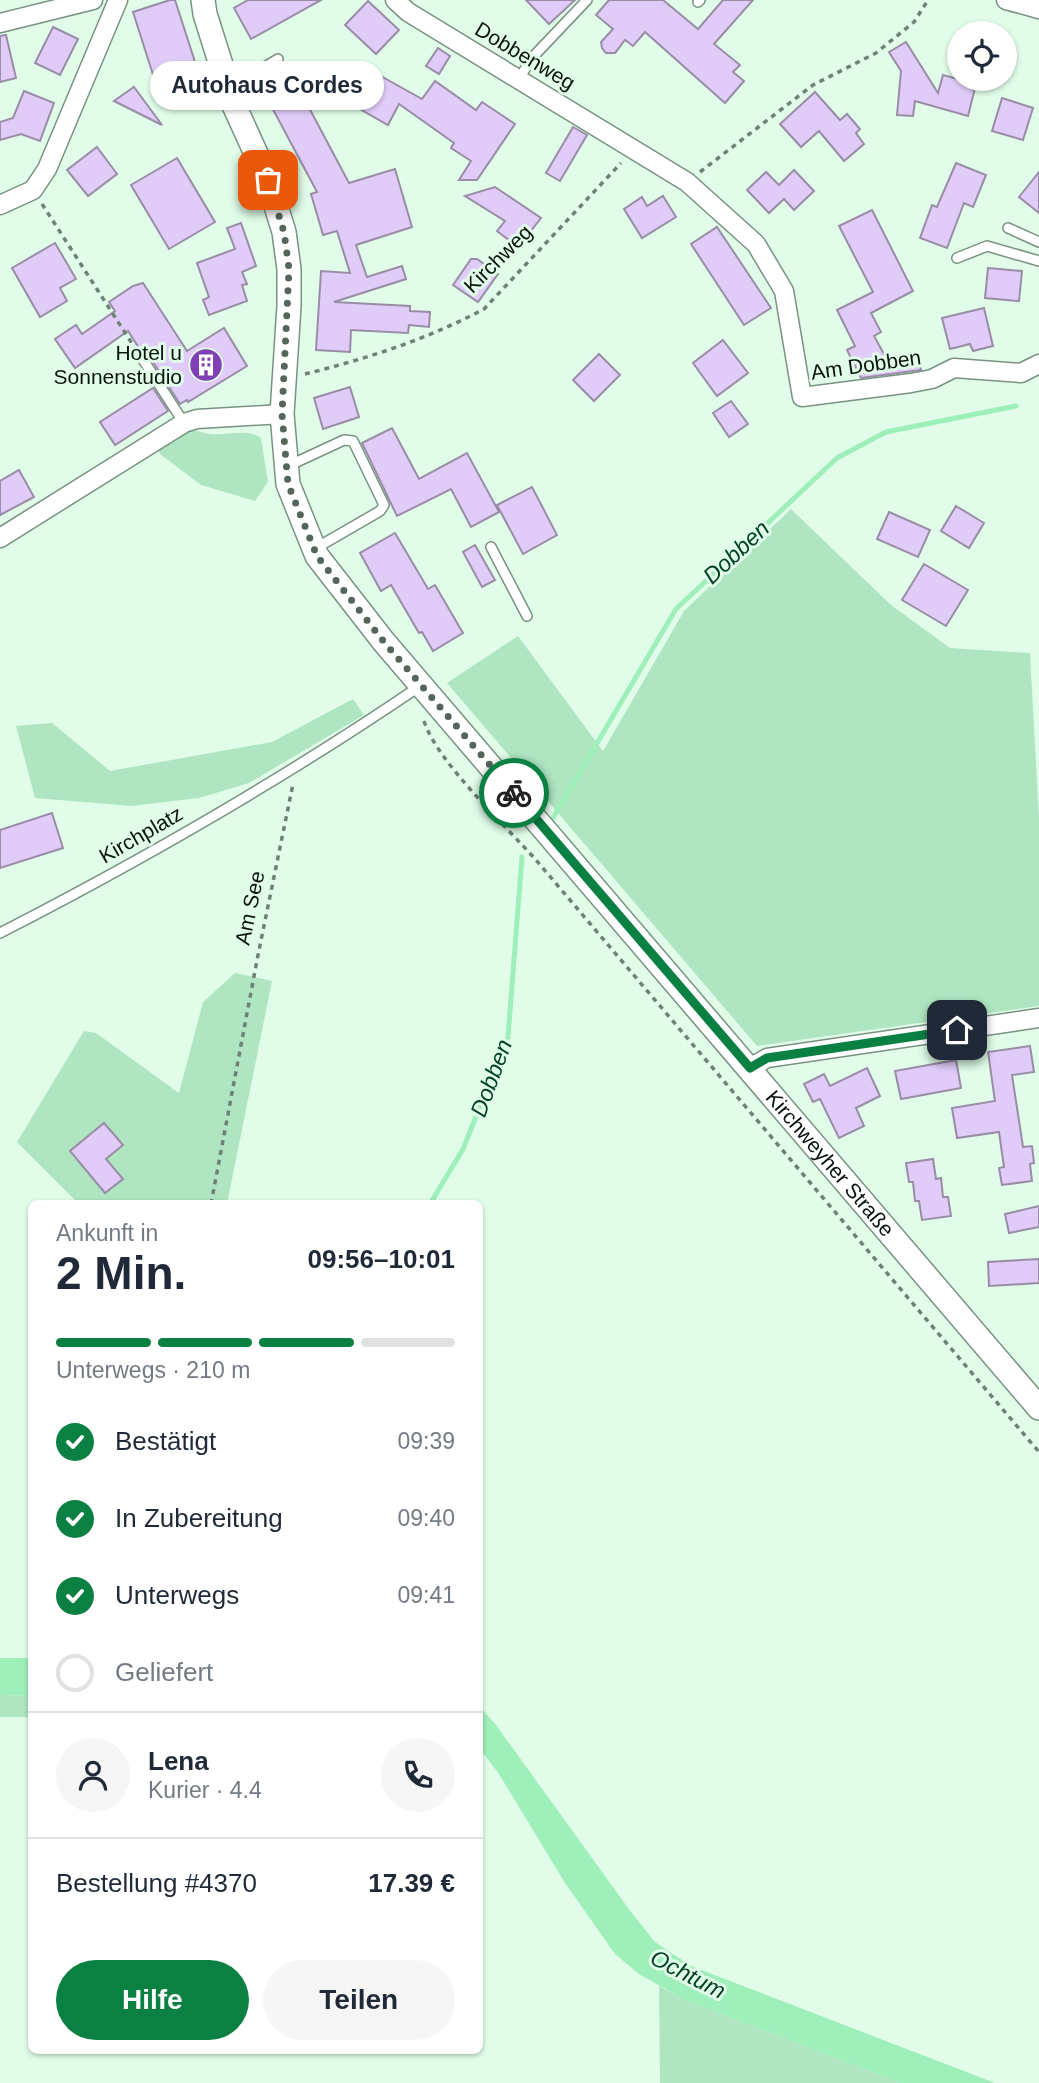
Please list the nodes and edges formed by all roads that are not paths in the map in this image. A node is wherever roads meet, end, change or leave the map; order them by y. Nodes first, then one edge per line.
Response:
1 (93, 0) edge
2 (118, 0) edge
3 (203, 0) edge
4 (395, 0) edge
5 (587, 0) edge
6 (1006, 0) edge
7 (1039, 9) edge
8 (0, 23) edge
9 (278, 60) dead end
10 (519, 79) junction
11 (227, 83) junction
12 (634, 149) joint
13 (0, 205) edge
14 (1008, 228) dead end
15 (1039, 242) edge
16 (957, 258) dead end
17 (1039, 261) edge
18 (140, 355) road end
19 (1039, 364) edge
20 (282, 414) junction
21 (184, 423) junction
22 (286, 467) junction
23 (0, 538) edge
24 (491, 547) dead end
25 (314, 549) junction
26 (527, 616) dead end
27 (415, 690) junction
28 (0, 933) edge
29 (1039, 1018) edge
30 (750, 1068) junction
31 (1039, 1408) edge

1 - 8 street
2 - 13 street
3 - 11 main road, Kirchweyher Straße
4 - 10 street, Dobbenweg
5 - 10 lane
6 - 7 street
9 - 11 lane
10 - 12 street, Dobbenweg
11 - 20 main road, Kirchweyher Straße
12 - 19 street, Am Dobben
14 - 15 lane
16 - 17 lane
18 - 21 lane
20 - 21 street
20 - 22 main road, Kirchweyher Straße
21 - 23 street
22 - 25 main road, Kirchweyher Straße
22 - 25 lane
24 - 26 lane
25 - 27 main road, Kirchweyher Straße
27 - 28 lane, Kirchplatz
27 - 30 main road, Kirchweyher Straße
29 - 30 street
30 - 31 main road, Kirchweyher Straße

